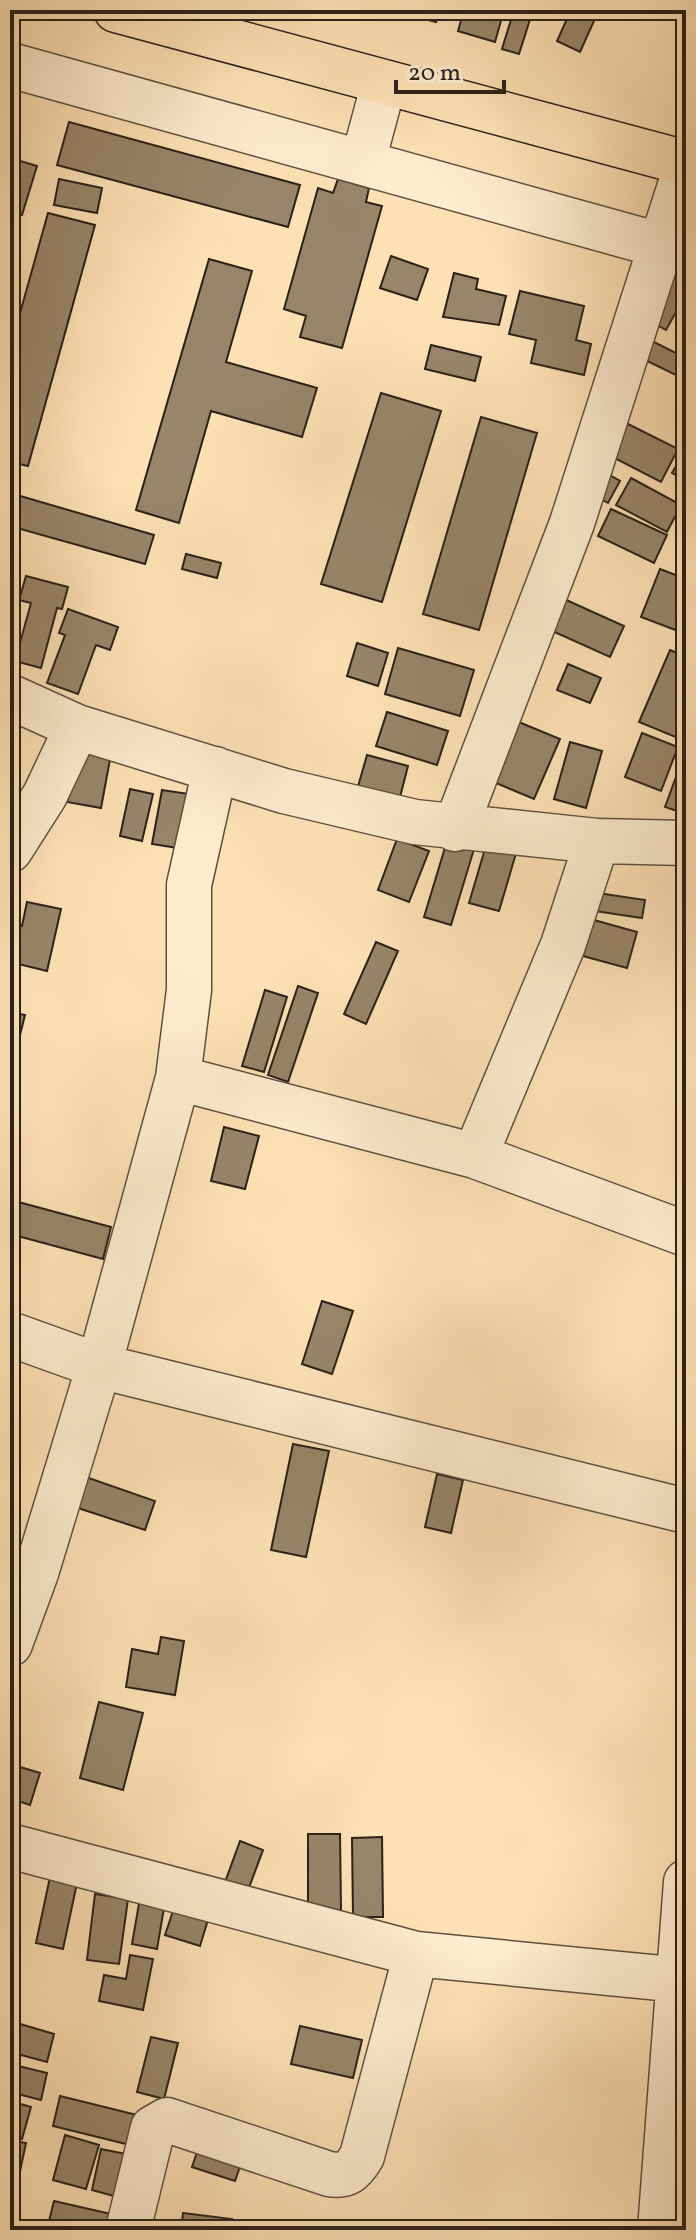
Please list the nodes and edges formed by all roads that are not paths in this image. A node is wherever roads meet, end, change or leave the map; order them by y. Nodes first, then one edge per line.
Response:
1 (116, 10) edge
2 (10, 65) edge
3 (384, 83) junction
4 (363, 161) junction
5 (686, 165) edge
6 (659, 245) junction
7 (13, 698) dead end
8 (77, 727) junction
9 (215, 769) junction
10 (455, 829) junction
11 (597, 841) junction
12 (686, 843) edge
13 (10, 850) edge
14 (178, 1078) junction
15 (475, 1156) junction
16 (686, 1234) edge
17 (10, 1334) edge
18 (99, 1366) junction
19 (686, 1511) edge
20 (23, 1570) edge
21 (10, 1644) edge
22 (10, 1846) edge
23 (686, 1882) edge
24 (416, 1954) junction
25 (682, 2004) edge
26 (128, 2230) edge
27 (660, 2230) edge

1 - 3 highway
2 - 4 street
3 - 4 street
3 - 5 highway
4 - 6 street
5 - 6 street
6 - 10 street
7 - 8 street
8 - 9 street
8 - 13 street
9 - 10 street
9 - 14 street
10 - 11 street
11 - 12 street
11 - 15 street
14 - 15 street
14 - 18 street
15 - 16 street
17 - 18 street
18 - 19 street
18 - 20 street
20 - 21 street
22 - 24 street
23 - 25 street
24 - 25 street
24 - 26 street
25 - 27 street

